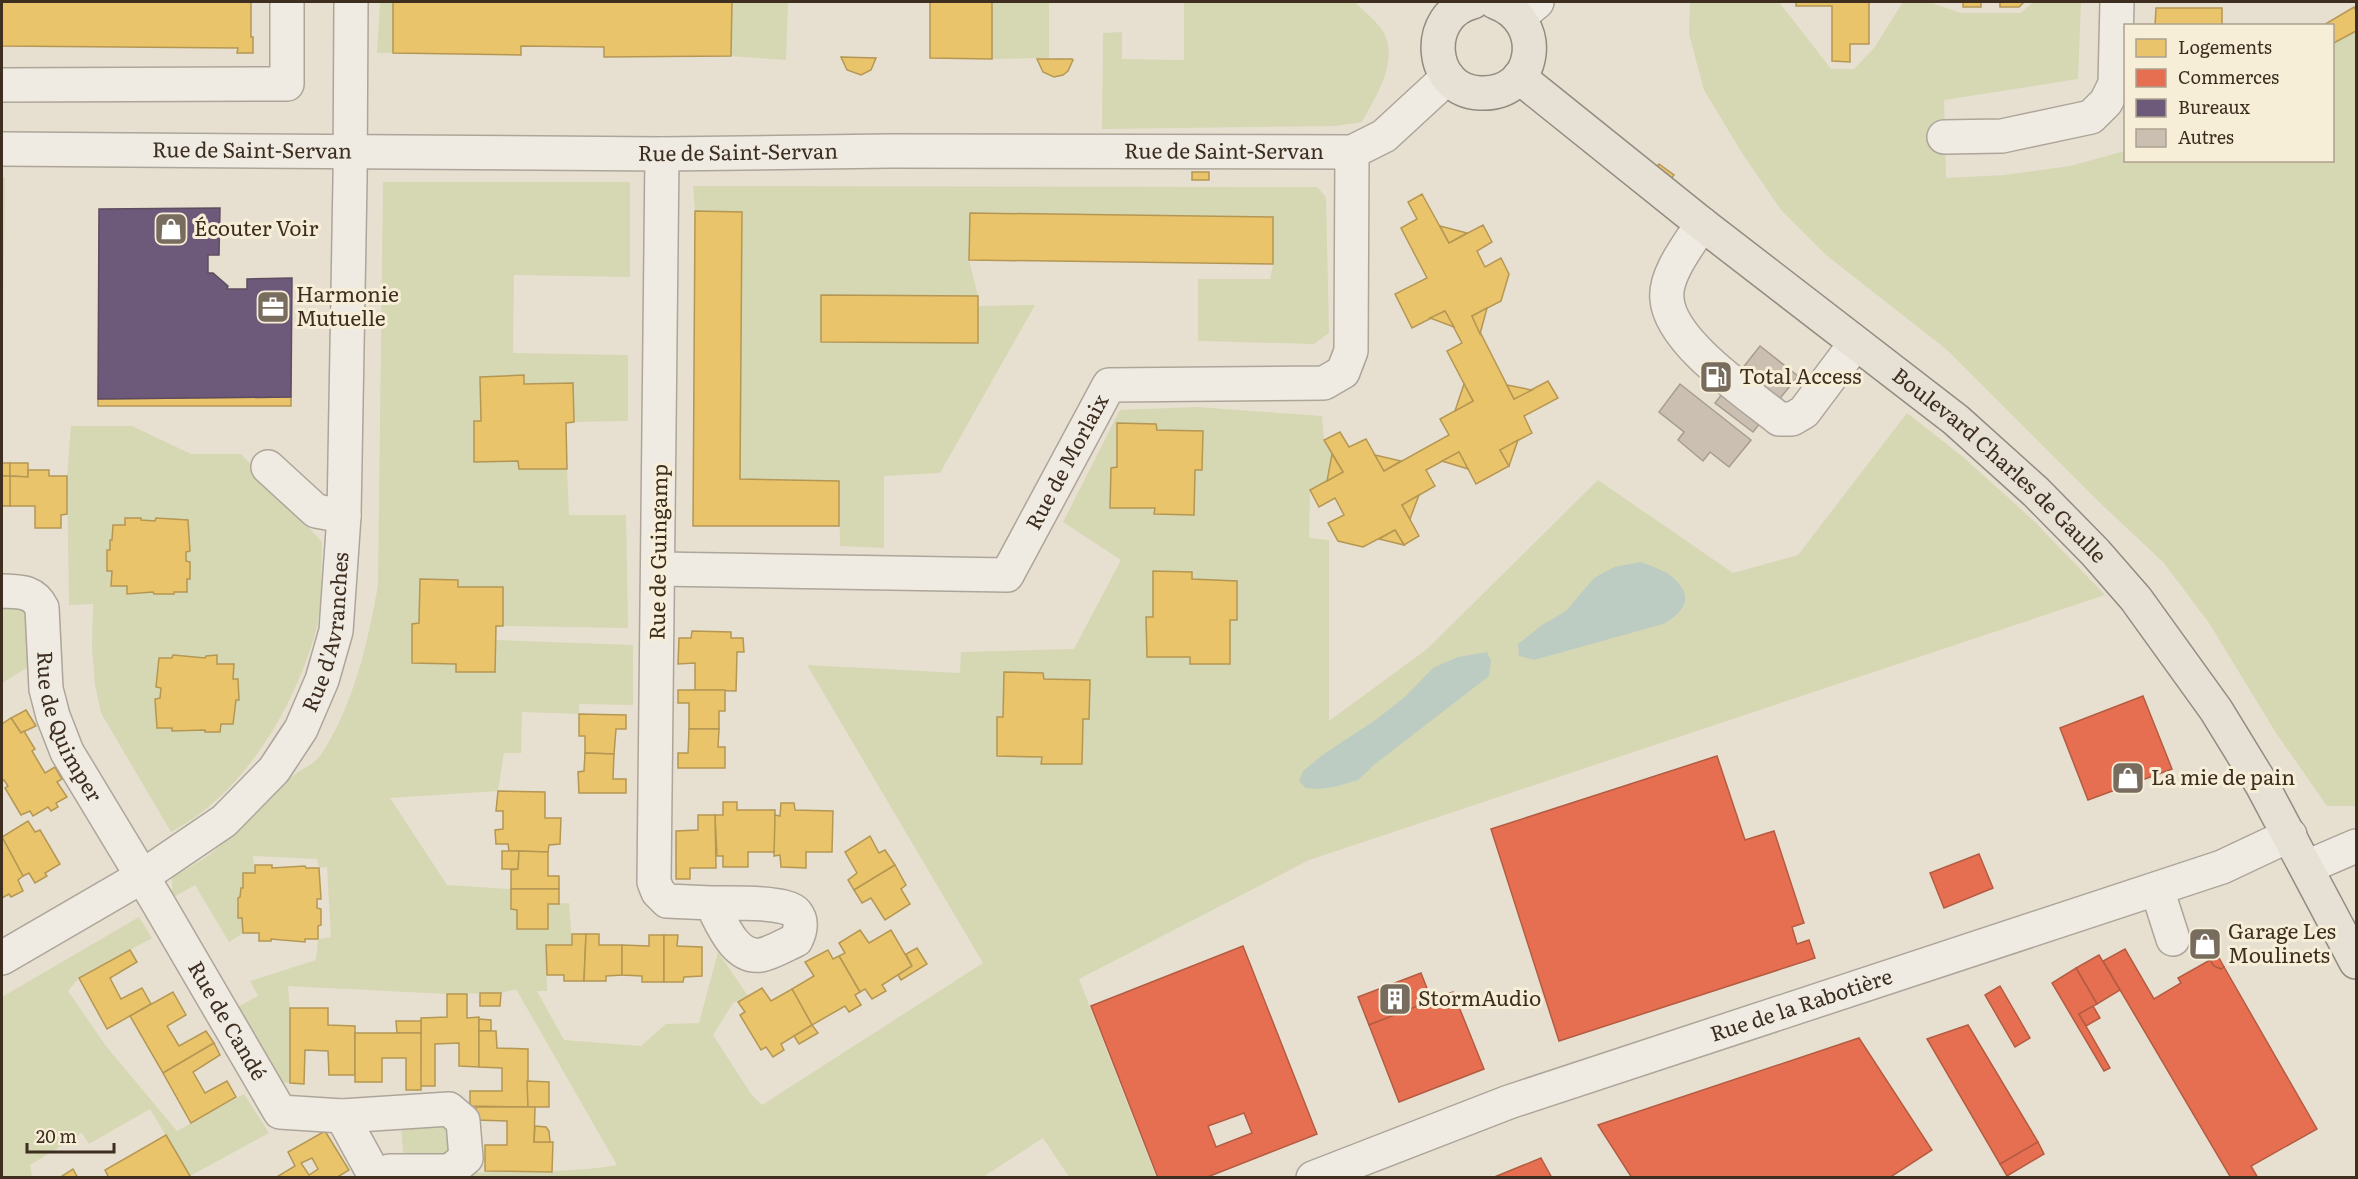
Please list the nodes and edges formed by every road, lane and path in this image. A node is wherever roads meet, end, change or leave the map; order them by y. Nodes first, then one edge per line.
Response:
1 (287, 2) edge
2 (351, 2) edge
3 (1473, 2) edge
4 (2117, 2) edge
5 (1517, 7) edge
6 (1436, 11) edge
7 (1448, 77) junction
8 (1519, 77) junction
9 (2, 85) edge
10 (1944, 137) dead end
11 (2, 149) edge
12 (351, 151) junction
13 (1352, 152) junction
14 (662, 154) junction
15 (1702, 224) junction
16 (1855, 344) junction
17 (268, 466) dead end
18 (344, 516) junction
19 (659, 569) junction
20 (2, 591) edge
21 (2290, 835) junction
22 (2356, 846) edge
23 (2307, 867) junction
24 (143, 876) junction
25 (2157, 889) junction
26 (711, 903) dead end
27 (2173, 939) dead end
28 (2, 958) edge
29 (2356, 962) edge
30 (342, 1116) junction
31 (377, 1178) edge
32 (1313, 1178) edge

1 - 9 street
2 - 12 street, Rue d'Avranches
3 - 6 main road
4 - 10 street
5 - 8 main road
6 - 7 main road
7 - 8 main road
7 - 13 street, Rue de Saint-Servan
8 - 15 main road, Boulevard Charles de Gaulle
11 - 12 street, Rue de Saint-Servan
12 - 14 street, Rue de Saint-Servan
12 - 18 street, Rue d'Avranches
13 - 14 street, Rue de Saint-Servan
13 - 19 street, Rue de Morlaix
14 - 19 street, Rue de Guingamp
15 - 16 main road, Boulevard Charles de Gaulle
15 - 16 street
16 - 21 main road, Boulevard Charles de Gaulle
17 - 18 street
18 - 24 street, Rue d'Avranches
19 - 26 street, Rue de Guingamp
20 - 24 street, Rue de Quimper
21 - 23 main road, Boulevard Charles de Gaulle
21 - 25 street, Rue de la Rabotière
22 - 23 street
23 - 29 main road, Boulevard Charles de Gaulle
24 - 28 street, Rue d'Avranches
24 - 30 street, Rue de Candé
25 - 27 street
25 - 32 street, Rue de la Rabotière
30 - 31 street, Rue de Candé
30 - 31 street, Rue de Candé

